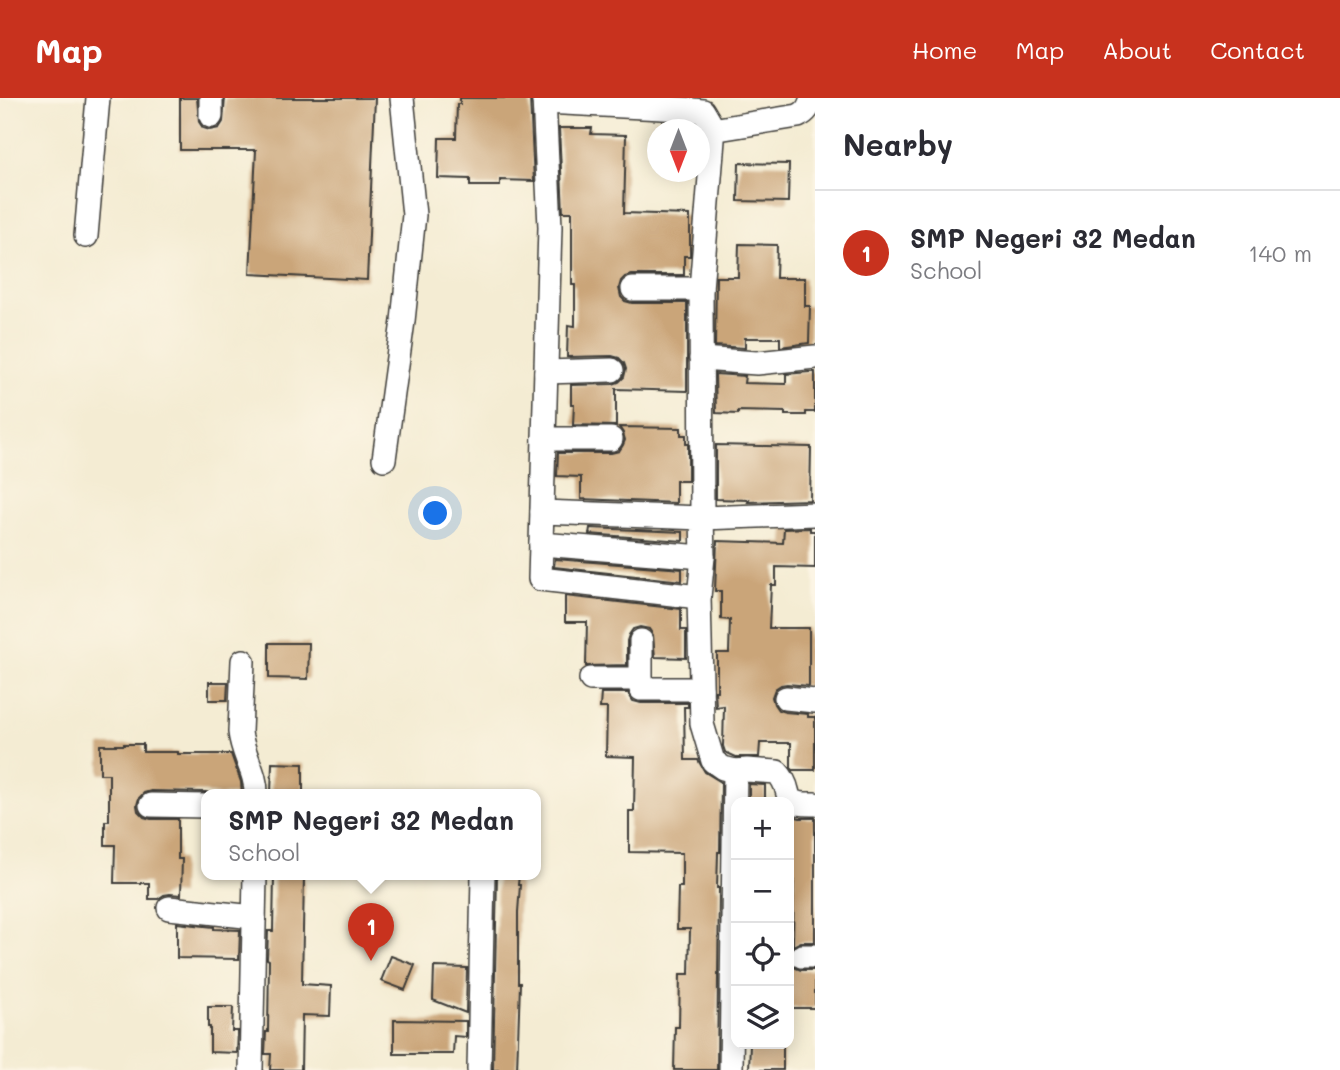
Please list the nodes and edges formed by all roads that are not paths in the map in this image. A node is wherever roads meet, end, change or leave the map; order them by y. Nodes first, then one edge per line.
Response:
1 (97, 98) edge
2 (402, 98) edge
3 (812, 98) edge
4 (544, 100) edge
5 (712, 130) junction
6 (86, 236) dead end
7 (633, 289) dead end
8 (701, 289) junction
9 (815, 357) edge
10 (701, 359) junction
11 (612, 370) dead end
12 (546, 372) junction
13 (544, 439) junction
14 (611, 439) dead end
15 (384, 459) dead end
16 (542, 512) junction
17 (815, 514) edge
18 (702, 518) junction
19 (541, 544) junction
20 (703, 557) junction
21 (699, 597) junction
22 (641, 641) dead end
23 (243, 661) dead end
24 (591, 679) dead end
25 (641, 679) junction
26 (701, 689) junction
27 (786, 698) dead end
28 (815, 701) edge
29 (735, 771) junction
30 (257, 789) edge
31 (815, 804) edge
32 (151, 805) dead end
33 (201, 806) edge
34 (255, 880) edge
35 (483, 880) edge
36 (169, 908) dead end
37 (254, 917) junction
38 (251, 1070) edge
39 (479, 1070) edge
40 (731, 1070) edge

1 - 6 street
2 - 15 street
3 - 5 street
4 - 5 street
4 - 12 street
5 - 8 street
7 - 8 street
8 - 10 street
9 - 10 street
10 - 18 street
11 - 12 street
12 - 13 street
13 - 14 street
13 - 16 street
16 - 18 street
16 - 19 street
17 - 18 street
18 - 20 street
19 - 20 street
19 - 21 street
20 - 21 street
21 - 26 street
22 - 25 street
23 - 30 street
24 - 25 street
25 - 26 street
26 - 29 street
27 - 28 street
29 - 31 street
29 - 40 street
32 - 33 street
34 - 37 street
35 - 39 street
36 - 37 street
37 - 38 street

